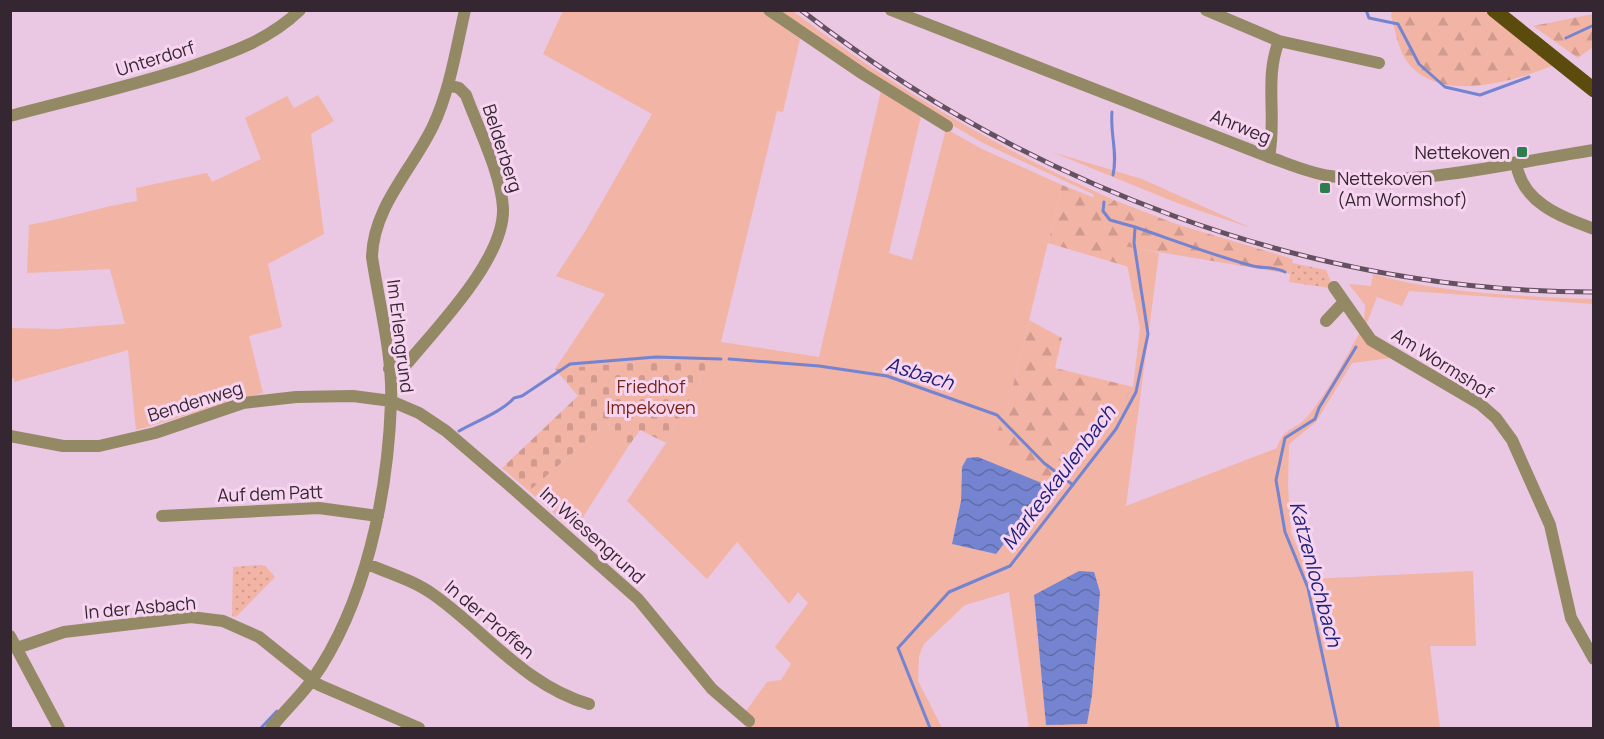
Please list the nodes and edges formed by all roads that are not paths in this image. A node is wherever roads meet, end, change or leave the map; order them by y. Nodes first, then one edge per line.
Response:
1 (300, 10) edge
2 (465, 10) edge
3 (769, 10) edge
4 (891, 10) edge
5 (1206, 10) edge
6 (1494, 10) edge
7 (1279, 41) junction
8 (1379, 63) dead end
9 (448, 85) junction
10 (1593, 90) edge
11 (10, 116) edge
12 (946, 126) dead end
13 (1593, 150) edge
14 (1269, 157) junction
15 (1516, 162) junction
16 (1593, 229) edge
17 (1334, 287) dead end
18 (1344, 302) junction
19 (1326, 321) dead end
20 (389, 369) junction
21 (391, 401) junction
22 (10, 436) edge
23 (162, 516) dead end
24 (378, 516) junction
25 (366, 564) junction
26 (10, 636) edge
27 (17, 648) junction
28 (1593, 659) edge
29 (312, 681) junction
30 (589, 704) dead end
31 (749, 721) dead end
32 (59, 729) edge
33 (271, 729) edge
34 (419, 729) edge

1 - 11 street, Unterdorf
2 - 9 street, Im Erlengrund
3 - 12 street
4 - 14 street, Ahrweg
5 - 7 street
6 - 10 main road
7 - 8 street
7 - 14 street
9 - 20 street, Im Erlengrund
9 - 20 street, Belderberg
13 - 15 street, Ahrweg
14 - 15 street, Ahrweg
15 - 16 street
17 - 18 street, Am Wormshof
18 - 19 street
18 - 28 street, Am Wormshof
20 - 21 street, Im Erlengrund
21 - 22 street, Bendenweg
21 - 24 street, Im Erlengrund
21 - 31 street, Im Wiesengrund
23 - 24 street, Auf dem Patt
24 - 25 street, Im Erlengrund
25 - 29 street, Im Erlengrund
25 - 30 street, In der Proffen
26 - 27 street
27 - 29 street, In der Asbach
27 - 32 street
29 - 33 street, Im Erlengrund
29 - 34 street, In der Asbach

